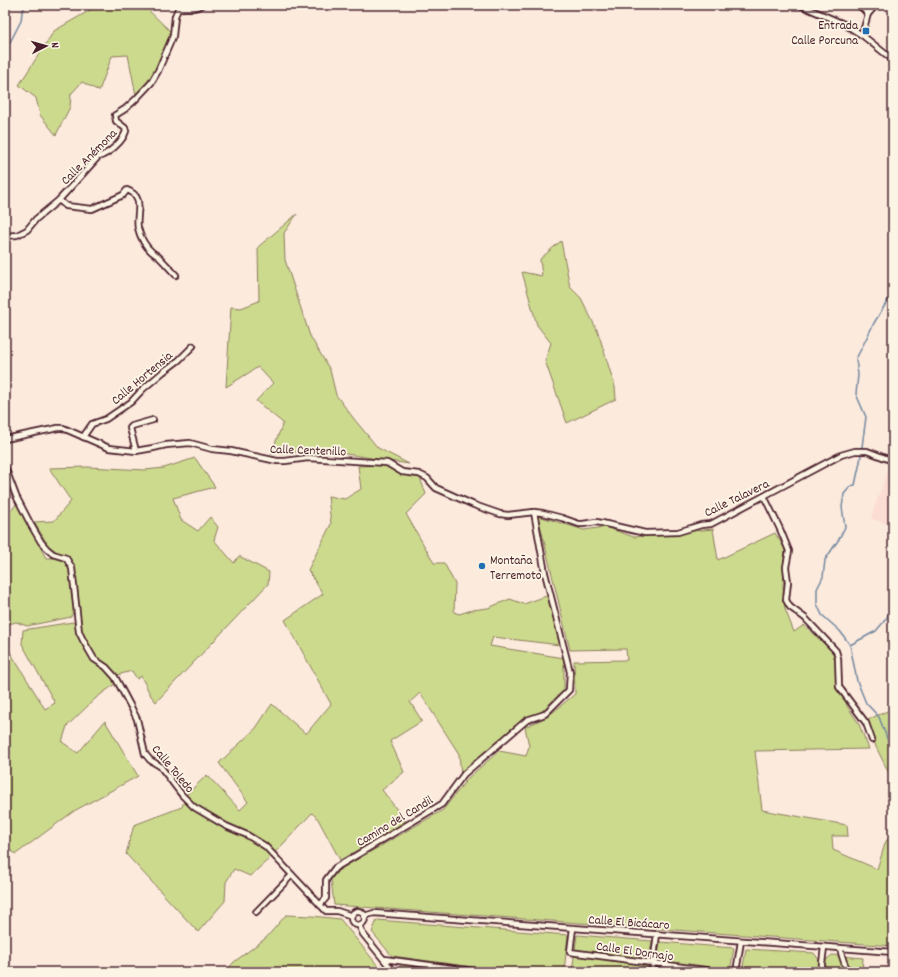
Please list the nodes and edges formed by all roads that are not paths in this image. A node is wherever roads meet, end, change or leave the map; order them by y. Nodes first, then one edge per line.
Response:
1 (202, 5) edge
2 (800, 5) edge
3 (859, 5) edge
4 (876, 5) edge
5 (868, 14) junction
6 (862, 35) junction
7 (893, 60) edge
8 (59, 200) junction
9 (5, 236) edge
10 (176, 275) dead end
11 (193, 346) dead end
12 (153, 420) dead end
13 (83, 437) junction
14 (5, 439) edge
15 (136, 451) junction
16 (893, 461) edge
17 (5, 467) edge
18 (5, 473) edge
19 (5, 481) edge
20 (764, 496) junction
21 (534, 512) junction
22 (872, 740) dead end
23 (292, 875) junction
24 (320, 906) junction
25 (256, 912) dead end
26 (352, 916) junction
27 (364, 916) junction
28 (359, 925) junction
29 (573, 928) junction
30 (657, 934) junction
31 (741, 941) junction
32 (824, 947) junction
33 (840, 948) junction
34 (893, 952) edge
35 (384, 959) junction
36 (653, 963) junction
37 (394, 972) edge
38 (481, 972) edge
39 (652, 972) edge
40 (720, 972) edge
41 (736, 972) edge
42 (821, 972) edge
43 (849, 972) edge

1 - 8 street, Calle Anémona
2 - 6 street
3 - 5 street
4 - 5 street
5 - 6 street
6 - 7 street
8 - 9 street
8 - 10 street
11 - 13 street, Calle Hortensia
12 - 15 street
13 - 14 street, Calle Centenillo
13 - 15 street, Calle Centenillo
15 - 21 street, Calle Centenillo
16 - 20 street, Calle Talavera
17 - 23 street, Calle Toledo
18 - 19 street
20 - 21 street, Calle Talavera
20 - 22 street
21 - 24 street, Camino del Candil
23 - 24 street, Calle Toledo
23 - 25 street
24 - 26 street
26 - 27 street
26 - 28 street
27 - 28 street
27 - 29 street, Calle El Bicácaro
28 - 35 street
29 - 30 street, Calle El Bicácaro
29 - 36 street, Calle El Dornajo
30 - 31 street, Calle El Bicácaro
30 - 36 street
31 - 32 street, Calle El Bicácaro
31 - 41 street
32 - 33 street, Calle El Bicácaro
32 - 42 street
33 - 34 street, Calle El Bicácaro
33 - 43 street
35 - 37 street
35 - 38 street
36 - 39 street
36 - 40 street, Calle El Dornajo

